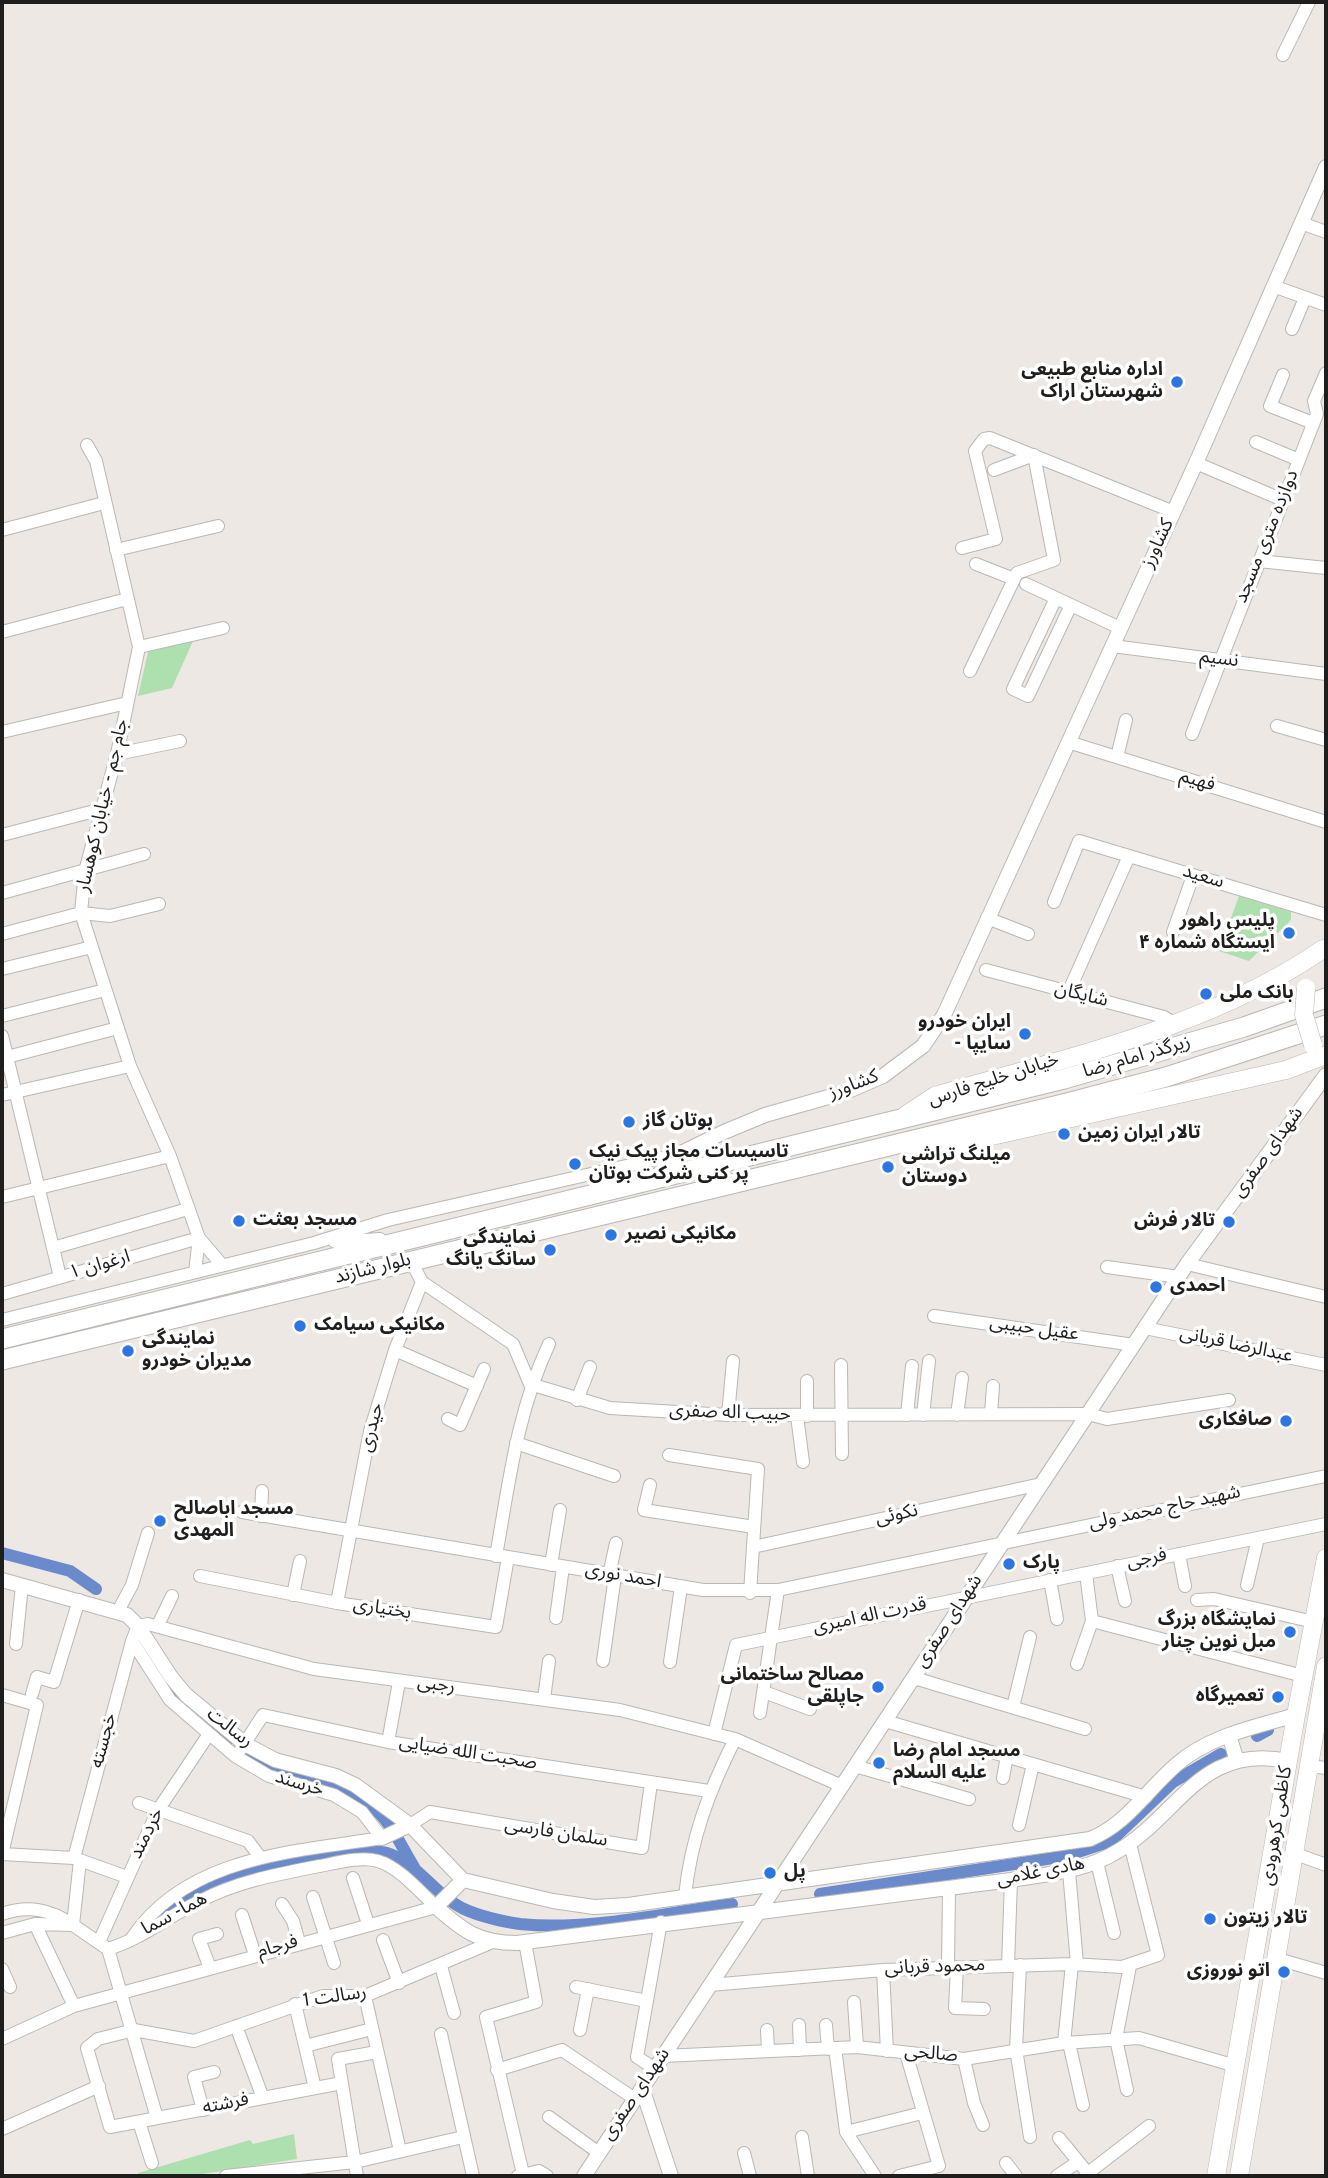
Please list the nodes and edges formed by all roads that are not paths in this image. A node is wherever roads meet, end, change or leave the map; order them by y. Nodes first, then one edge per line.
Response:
1 (1309, 2) edge
2 (1283, 55) dead end
3 (1326, 167) edge
4 (1301, 223) junction
5 (1326, 232) edge
6 (1273, 286) junction
7 (1305, 298) junction
8 (1326, 305) edge
9 (1292, 329) dead end
10 (1326, 373) edge
11 (1283, 375) dead end
12 (1319, 417) edge
13 (1256, 442) dead end
14 (87, 445) dead end
15 (1034, 455) junction
16 (1299, 460) junction
17 (1196, 463) junction
18 (994, 470) dead end
19 (1283, 500) junction
20 (104, 503) junction
21 (1174, 512) junction
22 (218, 526) dead end
23 (2, 530) edge
24 (962, 548) dead end
25 (116, 551) junction
26 (1259, 561) junction
27 (976, 564) dead end
28 (1326, 568) edge
29 (1014, 579) junction
30 (1026, 584) dead end
31 (1056, 598) junction
32 (127, 599) junction
33 (1071, 605) junction
34 (223, 628) dead end
35 (1121, 628) junction
36 (2, 632) edge
37 (1112, 646) junction
38 (139, 647) junction
39 (1219, 660) junction
40 (970, 671) dead end
41 (1326, 674) edge
42 (127, 703) junction
43 (1126, 720) dead end
44 (1277, 726) dead end
45 (2, 732) edge
46 (1192, 734) dead end
47 (1326, 740) edge
48 (180, 741) dead end
49 (1068, 742) junction
50 (117, 754) junction
51 (1117, 757) junction
52 (102, 809) junction
53 (1326, 822) edge
54 (2, 835) edge
55 (144, 854) dead end
56 (1129, 856) junction
57 (85, 871) junction
58 (1193, 876) junction
59 (2, 893) edge
60 (1055, 902) dead end
61 (159, 904) dead end
62 (81, 913) junction
63 (1326, 915) edge
64 (988, 918) junction
65 (1173, 932) dead end
66 (2, 934) edge
67 (1028, 934) dead end
68 (92, 947) junction
69 (1325, 947) edge
70 (2, 969) edge
71 (986, 970) dead end
72 (105, 990) junction
73 (1068, 993) junction
74 (1326, 998) edge
75 (2, 1016) edge
76 (1175, 1024) junction
77 (1326, 1025) edge
78 (118, 1028) junction
79 (2, 1041) edge
80 (1321, 1054) edge
81 (7, 1058) junction
82 (130, 1066) junction
83 (1326, 1075) edge
84 (15, 1092) junction
85 (2, 1095) edge
86 (944, 1108) joint
87 (898, 1119) junction
88 (949, 1132) joint
89 (902, 1143) junction
90 (679, 1154) junction
91 (170, 1156) junction
92 (654, 1180) junction
93 (38, 1188) junction
94 (2, 1197) edge
95 (188, 1209) junction
96 (424, 1236) junction
97 (199, 1238) junction
98 (314, 1243) junction
99 (53, 1248) junction
100 (411, 1261) junction
101 (1187, 1264) junction
102 (222, 1265) junction
103 (1107, 1267) dead end
104 (195, 1272) junction
105 (60, 1277) junction
106 (1179, 1277) junction
107 (422, 1282) junction
108 (2, 1294) edge
109 (1326, 1297) edge
110 (70, 1313) junction
111 (934, 1316) dead end
112 (2, 1320) edge
113 (1145, 1328) junction
114 (2, 1339) edge
115 (549, 1345) dead end
116 (1134, 1345) junction
117 (395, 1350) junction
118 (2, 1360) edge
119 (733, 1361) dead end
120 (929, 1361) dead end
121 (841, 1365) dead end
122 (1326, 1365) edge
123 (912, 1366) dead end
124 (590, 1367) dead end
125 (484, 1369) dead end
126 (962, 1378) dead end
127 (807, 1381) dead end
128 (530, 1384) junction
129 (477, 1386) junction
130 (993, 1386) dead end
131 (576, 1400) junction
132 (1229, 1400) dead end
133 (991, 1414) junction
134 (1088, 1414) junction
135 (728, 1415) junction
136 (907, 1415) junction
137 (923, 1415) junction
138 (957, 1415) junction
139 (802, 1416) junction
140 (840, 1416) junction
141 (447, 1419) dead end
142 (516, 1443) junction
143 (842, 1454) dead end
144 (669, 1455) dead end
145 (803, 1462) dead end
146 (614, 1476) dead end
147 (1326, 1476) edge
148 (1041, 1484) junction
149 (650, 1485) dead end
150 (262, 1491) dead end
151 (560, 1510) dead end
152 (242, 1513) dead end
153 (261, 1516) junction
154 (1326, 1524) edge
155 (754, 1527) junction
156 (351, 1530) junction
157 (148, 1533) dead end
158 (1258, 1538) junction
159 (1003, 1542) junction
160 (616, 1543) dead end
161 (753, 1547) junction
162 (1179, 1553) junction
163 (502, 1557) junction
164 (1326, 1558) edge
165 (300, 1561) dead end
166 (557, 1566) junction
167 (1117, 1566) junction
168 (1086, 1573) junction
169 (612, 1575) junction
170 (200, 1576) dead end
171 (2, 1580) edge
172 (1050, 1580) junction
173 (22, 1585) junction
174 (1247, 1585) dead end
175 (1185, 1586) dead end
176 (681, 1587) junction
177 (778, 1590) junction
178 (750, 1593) junction
179 (293, 1595) junction
180 (172, 1596) dead end
181 (967, 1597) junction
182 (79, 1600) junction
183 (1197, 1600) dead end
184 (1125, 1601) dead end
185 (337, 1603) junction
186 (118, 1611) junction
187 (556, 1618) dead end
188 (1057, 1619) dead end
189 (1092, 1621) junction
190 (1314, 1622) junction
191 (158, 1625) junction
192 (138, 1626) junction
193 (1030, 1637) dead end
194 (774, 1638) junction
195 (132, 1641) junction
196 (16, 1644) dead end
197 (549, 1661) dead end
198 (603, 1661) dead end
199 (670, 1662) dead end
200 (1077, 1664) dead end
201 (1326, 1666) edge
202 (1303, 1676) junction
203 (914, 1678) junction
204 (399, 1682) junction
205 (764, 1692) junction
206 (2, 1695) edge
207 (35, 1699) junction
208 (544, 1699) junction
209 (1013, 1707) junction
210 (810, 1709) dead end
211 (761, 1713) dead end
212 (1296, 1715) junction
213 (1321, 1718) edge
214 (885, 1721) junction
215 (1085, 1729) dead end
216 (209, 1734) junction
217 (714, 1734) junction
218 (1229, 1735) junction
219 (735, 1739) junction
220 (388, 1742) junction
221 (245, 1744) junction
222 (235, 1756) junction
223 (1007, 1756) junction
224 (1237, 1761) junction
225 (1289, 1761) junction
226 (1033, 1764) junction
227 (855, 1766) junction
228 (1318, 1767) edge
229 (1003, 1777) dead end
230 (651, 1783) junction
231 (842, 1786) junction
232 (709, 1791) junction
233 (1146, 1797) junction
234 (969, 1799) dead end
235 (139, 1803) dead end
236 (158, 1810) junction
237 (410, 1825) junction
238 (1018, 1825) dead end
239 (382, 1838) junction
240 (1130, 1844) junction
241 (2, 1854) edge
242 (1296, 1854) junction
243 (260, 1857) junction
244 (77, 1859) junction
245 (1097, 1861) junction
246 (944, 1862) junction
247 (1326, 1865) edge
248 (1069, 1871) junction
249 (127, 1877) junction
250 (353, 1878) dead end
251 (463, 1880) junction
252 (1010, 1880) junction
253 (778, 1883) junction
254 (949, 1888) junction
255 (685, 1896) junction
256 (313, 1897) dead end
257 (282, 1904) dead end
258 (436, 1907) junction
259 (760, 1911) junction
260 (2, 1913) edge
261 (242, 1915) dead end
262 (661, 1923) junction
263 (35, 1924) junction
264 (368, 1924) junction
265 (73, 1925) junction
266 (2, 1933) edge
267 (1114, 1933) dead end
268 (217, 1934) dead end
269 (324, 1935) junction
270 (132, 1937) junction
271 (1259, 1937) junction
272 (383, 1940) dead end
273 (299, 1942) junction
274 (526, 1942) junction
275 (490, 1943) junction
276 (104, 1945) junction
277 (1280, 1950) junction
278 (255, 1955) junction
279 (334, 1963) dead end
280 (1074, 1964) junction
281 (1014, 1965) junction
282 (442, 1966) junction
283 (1130, 1966) junction
284 (953, 1967) junction
285 (210, 1968) junction
286 (2, 1969) edge
287 (883, 1970) junction
288 (1326, 1973) edge
289 (399, 1983) junction
290 (710, 1985) junction
291 (10, 1987) dead end
292 (121, 1993) junction
293 (365, 1997) junction
294 (647, 2001) junction
295 (855, 2002) dead end
296 (295, 2004) junction
297 (75, 2006) junction
298 (984, 2009) dead end
299 (454, 2013) dead end
300 (799, 2025) dead end
301 (826, 2025) dead end
302 (236, 2026) junction
303 (372, 2029) junction
304 (134, 2030) junction
305 (580, 2030) dead end
306 (767, 2030) dead end
307 (441, 2034) dead end
308 (2, 2039) edge
309 (1116, 2039) junction
310 (1067, 2043) junction
311 (305, 2046) junction
312 (857, 2047) junction
313 (831, 2048) junction
314 (1016, 2049) junction
315 (800, 2050) junction
316 (887, 2051) junction
317 (377, 2052) junction
318 (768, 2052) junction
319 (906, 2053) junction
320 (964, 2059) junction
321 (659, 2063) junction
322 (1236, 2066) junction
323 (497, 2070) junction
324 (214, 2072) dead end
325 (342, 2083) junction
326 (99, 2086) junction
327 (315, 2088) junction
328 (1127, 2090) dead end
329 (639, 2093) junction
330 (263, 2098) junction
331 (1083, 2105) dead end
332 (203, 2110) junction
333 (922, 2113) junction
334 (549, 2117) dead end
335 (157, 2118) junction
336 (139, 2122) junction
337 (983, 2125) dead end
338 (1149, 2126) dead end
339 (2, 2129) edge
340 (846, 2132) junction
341 (463, 2137) junction
342 (802, 2137) dead end
343 (1030, 2137) dead end
344 (1059, 2138) dead end
345 (400, 2151) junction
346 (599, 2153) junction
347 (744, 2153) dead end
348 (1078, 2161) junction
349 (355, 2162) junction
350 (152, 2163) dead end
351 (1006, 2164) dead end
352 (520, 2175) edge
353 (1089, 2175) edge
354 (226, 2176) edge
355 (357, 2176) edge
356 (473, 2176) edge
357 (547, 2176) edge
358 (584, 2176) edge
359 (671, 2176) edge
360 (750, 2176) edge
361 (808, 2176) edge
362 (875, 2176) edge
363 (899, 2176) edge
364 (1016, 2176) edge
365 (1057, 2176) edge
366 (1216, 2176) edge
367 (1239, 2176) edge

1 - 2 street
3 - 4 street, کشاورز
4 - 5 street
4 - 6 street, کشاورز
6 - 7 street
6 - 17 street, کشاورز
7 - 8 street
7 - 9 street
10 - 12 street, دوازده متری مسجد
11 - 12 street
12 - 16 street, دوازده متری مسجد
13 - 16 street
14 - 20 street, جام جم - خیابان کوهسار
15 - 18 street
15 - 21 street
15 - 24 street
15 - 29 street
16 - 19 street, دوازده متری مسجد
17 - 19 street
17 - 21 street, کشاورز
19 - 26 street, دوازده متری مسجد
20 - 23 street
20 - 25 street, جام جم - خیابان کوهسار
21 - 35 street, کشاورز
22 - 25 street
25 - 32 street, جام جم - خیابان کوهسار
26 - 28 street
26 - 39 street, دوازده متری مسجد
27 - 29 street
29 - 40 street
30 - 31 street
31 - 33 street
31 - 33 street
32 - 36 street
32 - 38 street, جام جم - خیابان کوهسار
33 - 35 street
34 - 38 street
35 - 37 street, کشاورز
37 - 39 street, نسیم
37 - 49 street, کشاورز
38 - 42 street, جام جم - خیابان کوهسار
39 - 41 street, نسیم
39 - 46 street
42 - 45 street
42 - 50 street, جام جم - خیابان کوهسار
43 - 51 street
44 - 47 street
48 - 50 street
49 - 51 street, فهیم
49 - 64 street, کشاورز
50 - 52 street, جام جم - خیابان کوهسار
51 - 53 street, فهیم
52 - 54 street
52 - 57 street, جام جم - خیابان کوهسار
55 - 57 street
56 - 58 street, سعید
56 - 60 street, سعید
56 - 73 street
57 - 59 street
57 - 62 street, جام جم - خیابان کوهسار
58 - 63 street, سعید
58 - 65 street
61 - 62 street
62 - 66 street
62 - 68 street, جام جم - خیابان کوهسار
64 - 67 street
64 - 90 street, کشاورز
68 - 70 street
68 - 72 street, جام جم - خیابان کوهسار
69 - 76 main road, خیابان خلیج فارس
69 - 80 main road, bridge
71 - 73 street, شایگان
72 - 75 street
72 - 78 street, جام جم - خیابان کوهسار
73 - 76 street, شایگان
74 - 86 highway, زیرگذر امام رضا
76 - 87 main road, خیابان خلیج فارس
77 - 88 highway, زیرگذر امام رضا
78 - 81 street
78 - 82 street, جام جم - خیابان کوهسار
79 - 81 street
80 - 89 main road
81 - 84 street
82 - 84 street
82 - 91 street, جام جم - خیابان کوهسار
83 - 101 street, شهدای صفری
84 - 85 street
84 - 93 street
86 - 87 highway, بلوار شازند
87 - 92 highway, بلوار شازند
88 - 89 highway, بلوار شازند
89 - 100 highway, بلوار شازند
90 - 92 street, کشاورز
90 - 98 street
91 - 93 street
91 - 95 street, جام جم - خیابان کوهسار
92 - 96 highway, بلوار شازند
93 - 94 street
93 - 99 street
95 - 97 street, جام جم - خیابان کوهسار
95 - 99 street
96 - 98 street
96 - 110 highway, بلوار شازند
97 - 102 street
97 - 104 street
97 - 105 street, ارغوان ۱
98 - 102 street
99 - 105 street
100 - 107 street
100 - 118 highway, بلوار شازند
101 - 106 street, شهدای صفری
101 - 109 street
102 - 104 street
103 - 106 street
104 - 110 street
105 - 108 street, ارغوان ۱
106 - 113 street, شهدای صفری
107 - 117 street, حیدری
107 - 128 street
110 - 112 street
110 - 114 highway, بلوار شازند
111 - 116 street, عقیل حبیبی
113 - 116 street, شهدای صفری
113 - 122 street, عبدالرضا قربانی
115 - 128 street
116 - 134 street, شهدای صفری
117 - 129 street
117 - 156 street, حیدری
119 - 135 street
120 - 137 street
121 - 140 street
123 - 136 street
124 - 131 street
125 - 129 street
126 - 138 street
127 - 139 street
128 - 131 street, حبیب اله صفری
128 - 142 street
129 - 141 street
130 - 133 street
131 - 135 street, حبیب اله صفری
132 - 134 street, حبیب اله صفری
133 - 134 street, حبیب اله صفری
133 - 138 street, حبیب اله صفری
134 - 148 street, شهدای صفری
135 - 139 street, حبیب اله صفری
136 - 137 street, حبیب اله صفری
136 - 140 street, حبیب اله صفری
137 - 138 street, حبیب اله صفری
139 - 140 street, حبیب اله صفری
139 - 145 street
140 - 143 street
142 - 146 street
142 - 163 street
144 - 155 street
147 - 159 street, شهید حاج محمد ولی
148 - 159 street, شهدای صفری
148 - 161 street, نکوئی
149 - 155 street
150 - 153 street
151 - 166 street
152 - 153 street, احمد نوری
153 - 156 street, احمد نوری
154 - 158 street, فرجی
155 - 161 street
156 - 163 street, احمد نوری
156 - 185 street, حیدری
157 - 186 street
158 - 162 street, فرجی
158 - 174 street
159 - 177 street, احمد نوری
159 - 181 street, شهدای صفری
160 - 169 street
161 - 178 street
162 - 167 street, فرجی
162 - 175 street
163 - 166 street, احمد نوری
163 - 185 street, بختیاری
164 - 190 main road, کاظمی کرهرودی
165 - 179 street
166 - 169 street, احمد نوری
166 - 187 street
167 - 168 street, فرجی
167 - 184 street
168 - 172 street, فرجی
168 - 189 street
169 - 176 street, احمد نوری
169 - 198 street
170 - 179 street, بختیاری
171 - 173 street, رسالت
172 - 181 street, فرجی
172 - 188 street
173 - 182 street, رسالت
173 - 196 street
176 - 178 street, احمد نوری
176 - 199 street
177 - 178 street, احمد نوری
177 - 194 street
179 - 185 street, بختیاری
180 - 191 street
181 - 194 street, قدرت اله امیری
181 - 203 street, شهدای صفری
182 - 186 street, رسالت
182 - 207 street
183 - 190 street
186 - 192 street, رسالت
189 - 200 street
189 - 202 street
190 - 202 main road, کاظمی کرهرودی
191 - 192 street, رجبی
191 - 204 street, رجبی
192 - 195 street, خجسته
192 - 221 street, رسالت
193 - 209 street
194 - 205 street
194 - 217 street, قدرت اله امیری
195 - 216 street, خرسند
195 - 244 street, خجسته
197 - 208 street
201 - 213 main road, کاظمی کرهرودی
202 - 212 main road, کاظمی کرهرودی
203 - 209 street
203 - 214 street, شهدای صفری
204 - 208 street, رجبی
204 - 220 street
205 - 210 street
205 - 211 street
206 - 207 street
207 - 241 street
208 - 217 street, رجبی
209 - 215 street
212 - 218 street, هادی غلامی
212 - 225 main road, کاظمی کرهرودی
213 - 228 main road, کاظمی کرهرودی
214 - 223 street
214 - 227 street, شهدای صفری
216 - 222 street, خرسند
216 - 236 street, خردمند
217 - 219 street, رجبی
218 - 224 street
218 - 233 street, هادی غلامی
219 - 231 street, رجبی
219 - 232 street
220 - 221 street, صحبت الله ضیایی
220 - 230 street, صحبت الله ضیایی
221 - 222 street
221 - 237 street, رسالت
222 - 239 street, خرسند
223 - 226 street
223 - 229 street
224 - 225 street, هادی غلامی
224 - 240 street, هادی غلامی
225 - 271 main road, کاظمی کرهرودی
226 - 233 street
226 - 238 street
227 - 231 street, شهدای صفری
227 - 234 street
228 - 242 main road, کاظمی کرهرودی
230 - 232 street, صحبت الله ضیایی
230 - 237 street, سلمان فارسی
231 - 253 street, شهدای صفری
232 - 255 street
233 - 246 street, هادی غلامی
235 - 236 street
236 - 243 street
236 - 249 street, خردمند
237 - 239 street
237 - 251 street, رسالت
239 - 243 street, هما- سما
240 - 245 street, هادی غلامی
240 - 283 street, محمود قربانی
241 - 244 street
242 - 247 street
242 - 277 main road, کاظمی کرهرودی
243 - 270 street, هما- سما
244 - 249 street
244 - 265 street, خجسته
245 - 248 street, هادی غلامی
245 - 267 street
246 - 253 street, هادی غلامی
246 - 254 street
248 - 252 street, هادی غلامی
248 - 280 street
249 - 276 street, خردمند
250 - 264 street
251 - 255 street
251 - 258 street
252 - 254 street, هادی غلامی
252 - 281 street
253 - 255 street
253 - 259 street, شهدای صفری
254 - 259 street, هادی غلامی
254 - 284 street
256 - 269 street
257 - 273 street
258 - 264 street, فرجام
258 - 270 street, هما- سما
258 - 275 street
259 - 262 street
259 - 290 street, شهدای صفری
260 - 265 street
261 - 278 street
262 - 274 street
262 - 294 street
263 - 265 street
263 - 266 street
263 - 297 street
264 - 269 street, فرجام
265 - 276 street
268 - 285 street
269 - 273 street, فرجام
269 - 279 street
270 - 276 street
271 - 277 main road
271 - 322 main road, کاظمی کرهرودی
272 - 289 street
273 - 278 street, فرجام
274 - 275 street
274 - 323 street
275 - 282 street, رسالت 1
276 - 292 street
277 - 288 street
277 - 367 main road, کاظمی کرهرودی
278 - 285 street, فرجام
280 - 281 street, محمود قربانی
280 - 283 street, محمود قربانی
280 - 310 street
281 - 284 street, محمود قربانی
281 - 314 street
282 - 289 street, رسالت 1
282 - 299 street
283 - 309 street
284 - 287 street, محمود قربانی
284 - 298 street
285 - 292 street, فرجام
286 - 291 street
287 - 290 street, محمود قربانی
287 - 316 street
289 - 293 street, رسالت 1
290 - 321 street, شهدای صفری
292 - 297 street, فرجام
292 - 304 street
293 - 296 street, رسالت 1
293 - 303 street
294 - 305 street
294 - 321 street
295 - 312 street
296 - 302 street, رسالت 1
296 - 311 street
297 - 308 street
300 - 315 street
301 - 313 street
302 - 304 street, رسالت 1
302 - 330 street
303 - 311 street
303 - 317 street
304 - 326 street
304 - 335 street
306 - 318 street
307 - 341 street
309 - 310 street, صالحی
309 - 322 street, صالحی
309 - 328 street
310 - 314 street, صالحی
310 - 331 street
311 - 327 street
312 - 313 street, صالحی
312 - 316 street, صالحی
313 - 315 street, صالحی
313 - 340 street
314 - 320 street, صالحی
314 - 343 street
315 - 318 street, صالحی
316 - 319 street, صالحی
317 - 325 street
317 - 345 street
318 - 321 street, صالحی
319 - 320 street, صالحی
319 - 333 street
320 - 337 street
321 - 329 street, شهدای صفری
322 - 366 main road, کاظمی کرهرودی
323 - 329 street
323 - 352 street
324 - 332 street
325 - 327 street, فرشته
325 - 349 street
326 - 336 street, فرشته
326 - 339 street
327 - 330 street, فرشته
329 - 346 street, شهدای صفری
329 - 359 street
330 - 332 street, فرشته
332 - 335 street, فرشته
333 - 340 street
333 - 363 street
334 - 346 street
335 - 336 street, فرشته
336 - 350 street
338 - 353 street
340 - 362 street
341 - 345 street
341 - 356 street
342 - 361 street
344 - 348 street
345 - 349 street
346 - 358 street, شهدای صفری
347 - 360 street
348 - 353 street
348 - 365 street
349 - 354 street
349 - 355 street
351 - 364 street
352 - 357 street

